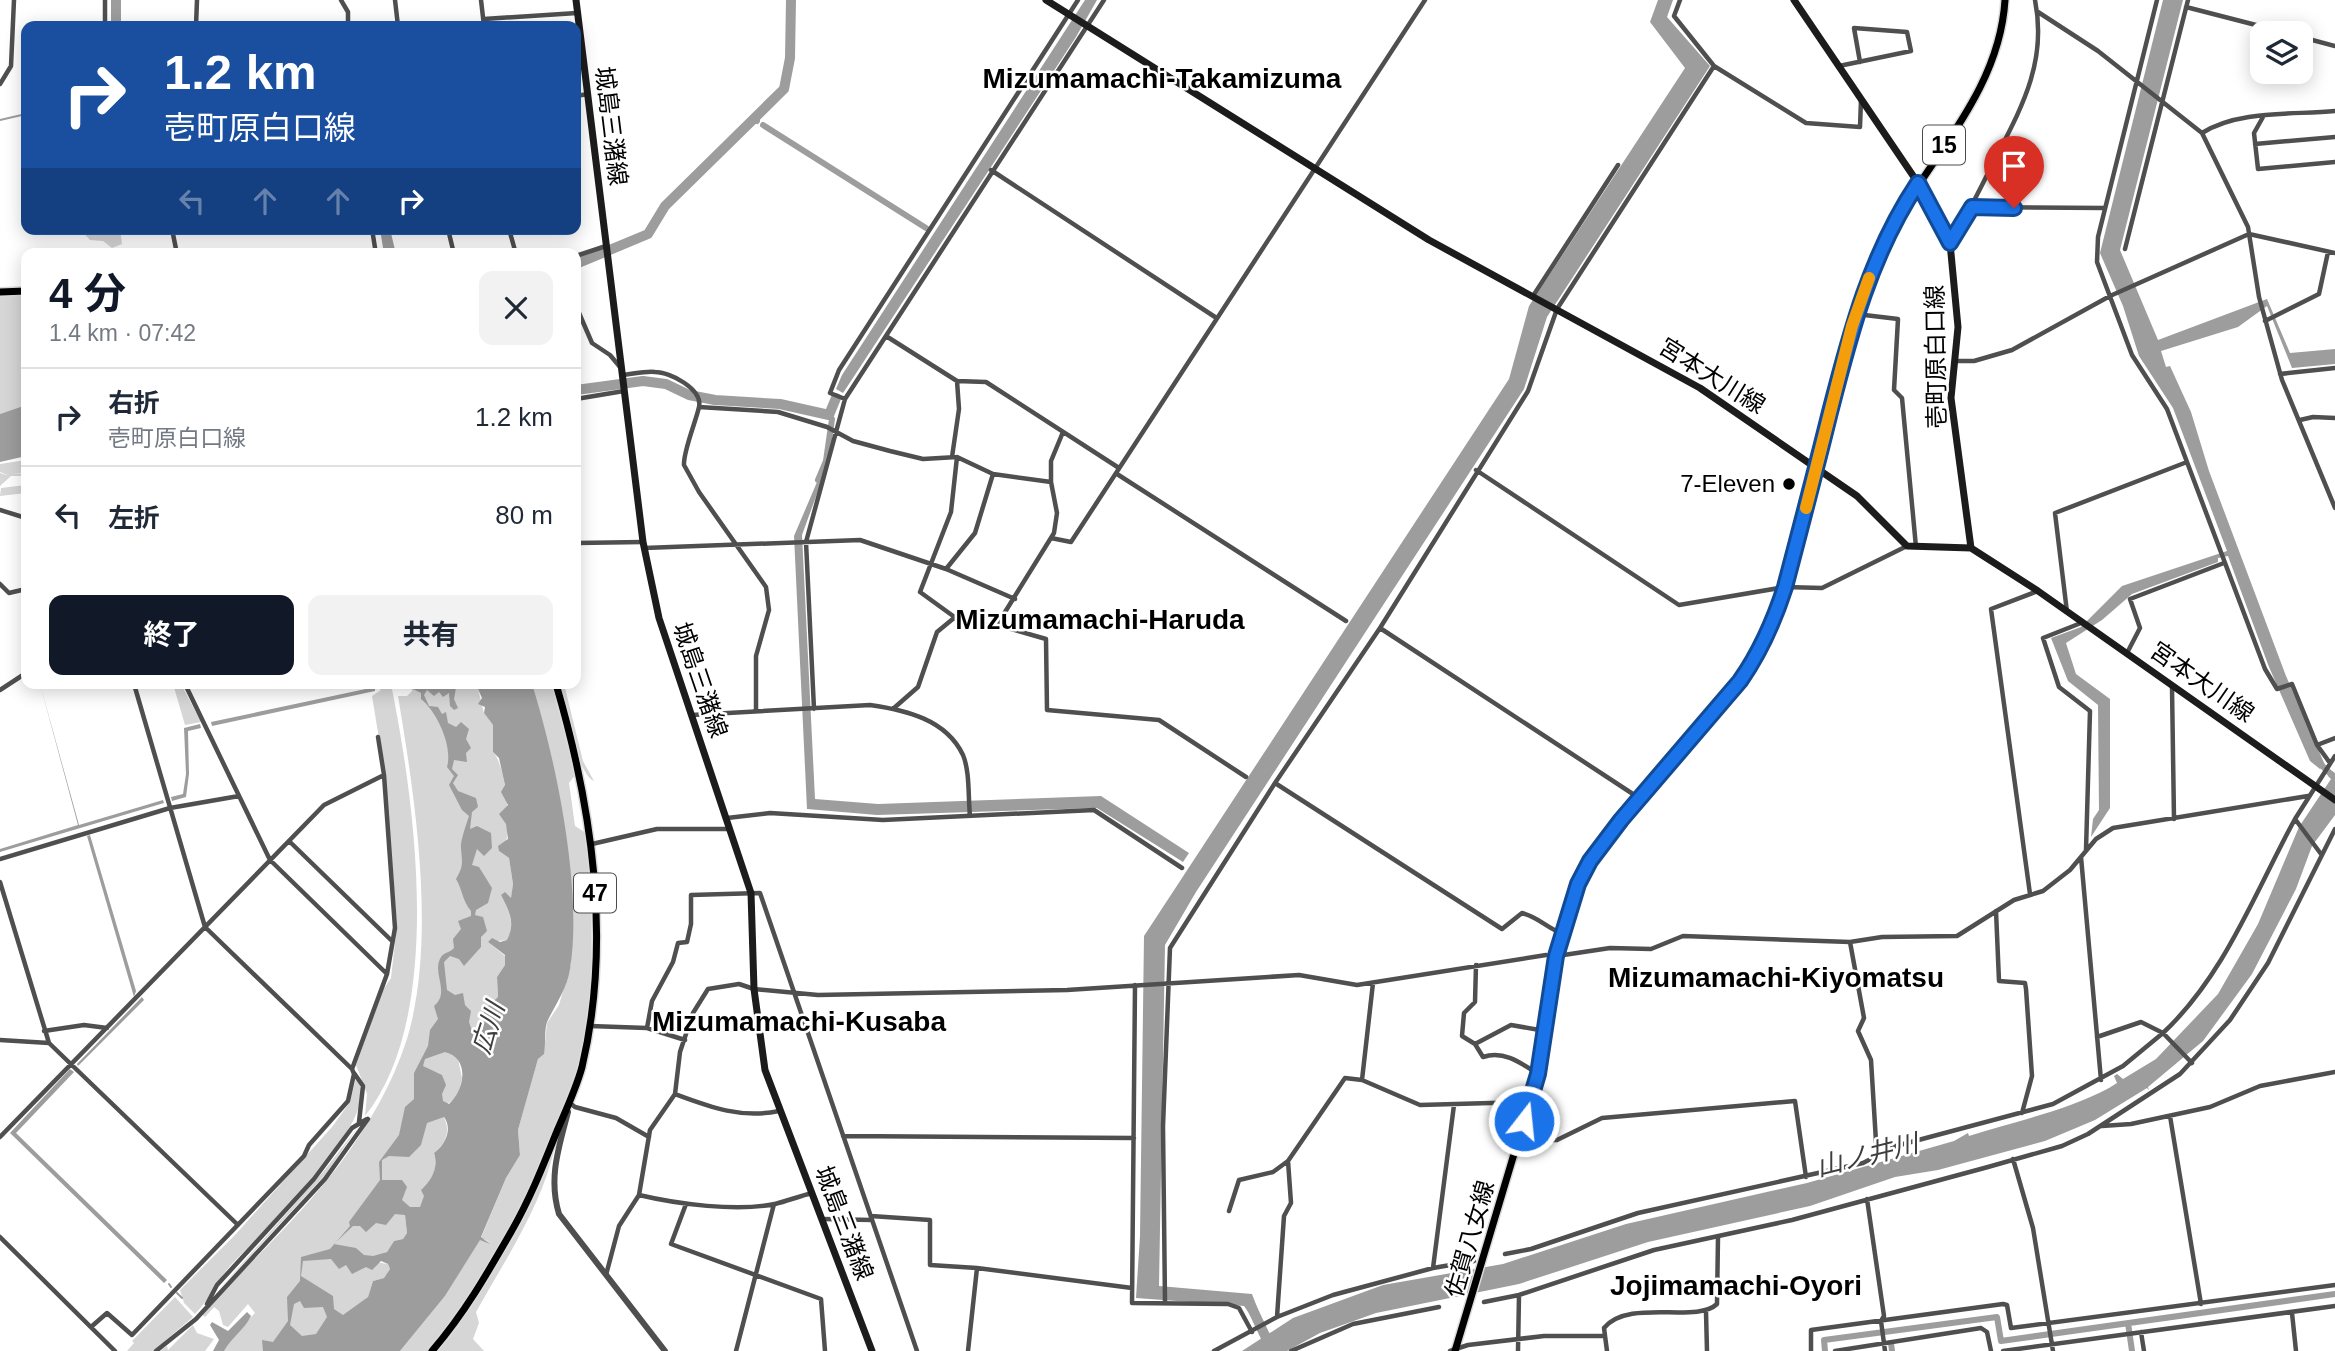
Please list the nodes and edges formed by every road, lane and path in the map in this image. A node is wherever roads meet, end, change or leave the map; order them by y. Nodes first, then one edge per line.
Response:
1 (14, 0) edge
2 (105, 0) edge
3 (197, 0) edge
4 (341, 0) edge
5 (395, 0) edge
6 (481, 0) edge
7 (576, 0) edge
8 (1046, 0) edge
9 (1078, 0) edge
10 (1104, 0) edge
11 (1425, 0) edge
12 (1680, 0) edge
13 (1794, 0) edge
14 (2005, 0) edge
15 (2035, 0) edge
16 (2157, 0) edge
17 (2188, 0) edge
18 (2186, 7) junction
19 (2038, 12) junction
20 (577, 13) junction
21 (1071, 16) junction
22 (484, 19) joint
23 (105, 21) edge
24 (196, 21) edge
25 (348, 21) edge
26 (397, 21) edge
27 (578, 21) edge
28 (2250, 23) edge
29 (1086, 26) junction
30 (2313, 40) edge
31 (581, 42) edge
32 (2335, 46) edge
33 (1860, 62) junction
34 (1714, 66) junction
35 (1839, 66) junction
36 (0, 84) edge
37 (2138, 84) junction
38 (588, 94) junction
39 (581, 95) edge
40 (1861, 99) junction
41 (2162, 100) junction
42 (2335, 111) edge
43 (2263, 117) junction
44 (2202, 133) junction
45 (2335, 137) edge
46 (2255, 144) junction
47 (2335, 162) edge
48 (1618, 165) dead end
49 (1315, 168) junction
50 (991, 170) junction
51 (1918, 183) junction
52 (1972, 207) junction
53 (2105, 208) junction
54 (2249, 234) junction
55 (1950, 243) junction
56 (606, 246) junction
57 (2125, 249) dead end
58 (2328, 252) junction
59 (2335, 253) edge
60 (581, 254) edge
61 (21, 291) edge
62 (0, 292) edge
63 (2112, 296) junction
64 (1535, 297) junction
65 (1555, 308) junction
66 (1856, 314) junction
67 (1215, 317) junction
68 (581, 318) edge
69 (2265, 321) junction
70 (886, 336) junction
71 (1957, 361) junction
72 (2335, 368) edge
73 (622, 371) junction
74 (2280, 374) junction
75 (957, 381) junction
76 (624, 391) junction
77 (581, 397) edge
78 (845, 400) junction
79 (699, 407) junction
80 (2335, 418) edge
81 (2300, 420) junction
82 (835, 430) junction
83 (1063, 432) junction
84 (955, 457) junction
85 (2187, 462) junction
86 (1817, 466) junction
87 (1476, 470) junction
88 (1118, 471) junction
89 (993, 474) junction
90 (1051, 482) junction
91 (2335, 508) edge
92 (0, 510) edge
93 (21, 516) edge
94 (1051, 538) junction
95 (805, 542) junction
96 (581, 543) edge
97 (644, 545) junction
98 (1907, 546) junction
99 (737, 547) junction
100 (1916, 547) junction
101 (1971, 548) junction
102 (2224, 563) junction
103 (930, 566) junction
104 (946, 569) junction
105 (0, 584) edge
106 (1785, 587) junction
107 (21, 590) edge
108 (2038, 591) junction
109 (1016, 599) junction
110 (2067, 612) junction
111 (954, 618) junction
112 (1346, 621) dead end
113 (2081, 623) junction
114 (997, 625) junction
115 (1380, 628) junction
116 (2127, 653) junction
117 (21, 676) edge
118 (2172, 684) junction
119 (135, 689) edge
120 (187, 689) edge
121 (557, 689) edge
122 (0, 690) edge
123 (894, 708) junction
124 (812, 709) junction
125 (756, 711) junction
126 (692, 715) junction
127 (378, 737) dead end
128 (2335, 738) edge
129 (2317, 745) junction
130 (2335, 756) edge
131 (2330, 763) junction
132 (384, 775) junction
133 (1245, 777) dead end
134 (1275, 783) junction
135 (2316, 787) junction
136 (239, 796) junction
137 (2308, 796) junction
138 (1639, 798) junction
139 (2298, 799) junction
140 (2335, 800) edge
141 (170, 808) junction
142 (2299, 812) junction
143 (970, 816) junction
144 (727, 818) junction
145 (2174, 819) junction
146 (2296, 820) junction
147 (729, 829) junction
148 (2335, 830) edge
149 (289, 841) junction
150 (592, 844) junction
151 (2083, 853) junction
152 (2320, 853) junction
153 (0, 859) edge
154 (270, 860) junction
155 (1182, 868) dead end
156 (0, 882) edge
157 (751, 893) junction
158 (2030, 894) junction
159 (1996, 911) junction
160 (205, 927) junction
161 (1561, 933) junction
162 (393, 942) junction
163 (1850, 942) junction
164 (1546, 954) dead end
165 (1556, 956) junction
166 (1476, 965) junction
167 (387, 974) junction
168 (1167, 981) junction
169 (1373, 983) junction
170 (1135, 985) junction
171 (754, 989) junction
172 (795, 994) junction
173 (590, 1026) junction
174 (107, 1028) junction
175 (647, 1028) junction
176 (44, 1031) junction
177 (1545, 1031) junction
178 (2164, 1035) junction
179 (2097, 1037) junction
180 (0, 1040) edge
181 (685, 1040) junction
182 (49, 1043) junction
183 (1475, 1044) junction
184 (2191, 1062) junction
185 (71, 1065) junction
186 (352, 1070) junction
187 (2335, 1072) edge
188 (1538, 1074) junction
189 (1362, 1080) junction
190 (2101, 1080) junction
191 (675, 1094) junction
192 (1530, 1102) junction
193 (570, 1103) junction
194 (1454, 1105) junction
195 (779, 1111) junction
196 (2022, 1113) junction
197 (2170, 1116) junction
198 (359, 1122) junction
199 (2102, 1126) junction
200 (843, 1136) junction
201 (649, 1137) junction
202 (0, 1138) edge
203 (1134, 1138) junction
204 (1519, 1140) junction
205 (1877, 1158) junction
206 (2013, 1159) junction
207 (1288, 1161) junction
208 (1806, 1177) junction
209 (812, 1193) junction
210 (639, 1195) junction
211 (1867, 1199) junction
212 (774, 1204) junction
213 (686, 1205) junction
214 (1229, 1212) dead end
215 (871, 1218) junction
216 (822, 1219) junction
217 (238, 1225) junction
218 (0, 1237) edge
219 (1718, 1237) junction
220 (1505, 1254) dead end
221 (1474, 1261) dead end
222 (977, 1268) junction
223 (1433, 1268) junction
224 (755, 1275) junction
225 (606, 1276) junction
226 (2335, 1284) edge
227 (1132, 1288) junction
228 (1519, 1295) junction
229 (1484, 1301) dead end
230 (1165, 1302) junction
231 (2201, 1304) junction
232 (207, 1306) junction
233 (2335, 1306) edge
234 (1439, 1307) dead end
235 (1706, 1312) junction
236 (2292, 1313) junction
237 (1275, 1319) junction
238 (1881, 1321) junction
239 (2049, 1322) junction
240 (92, 1327) junction
241 (1252, 1332) junction
242 (2141, 1332) junction
243 (1605, 1336) junction
244 (1518, 1341) junction
245 (1884, 1342) junction
246 (2052, 1344) junction
247 (1454, 1350) edge
248 (115, 1351) edge
249 (156, 1351) edge
250 (432, 1351) edge
251 (664, 1351) edge
252 (736, 1351) edge
253 (825, 1351) edge
254 (872, 1351) edge
255 (917, 1351) edge
256 (968, 1351) edge
257 (1214, 1351) edge
258 (1291, 1351) edge
259 (1518, 1351) edge
260 (1607, 1351) edge
261 (1707, 1351) edge
262 (1811, 1351) edge
263 (1835, 1351) edge
264 (1885, 1351) edge
265 (1991, 1351) edge
266 (2003, 1351) edge
267 (2053, 1351) edge
268 (2144, 1351) edge
269 (2296, 1351) edge

1 - 36 street
2 - 23 street
3 - 24 street
4 - 25 street
5 - 26 street
6 - 22 street
7 - 20 main road, 城島三潴線
8 - 21 main road, 宮本大川線
9 - 21 street
10 - 29 street
11 - 49 street
12 - 34 street
13 - 35 main road, 壱町原白口線
14 - 51 main road, 佐賀八女線 / 15
15 - 19 street
16 - 37 street
17 - 18 street
18 - 28 street
18 - 41 street
19 - 37 street
19 - 52 street
20 - 22 street
20 - 27 main road, 城島三潴線
21 - 29 main road, 宮本大川線
21 - 78 street
29 - 49 main road, 宮本大川線
29 - 50 street
30 - 32 street
31 - 38 main road, 城島三潴線
33 - 33 street
33 - 35 street
34 - 40 street
34 - 65 street
35 - 40 main road, 壱町原白口線
37 - 41 street
37 - 53 street
38 - 39 street
38 - 56 main road, 城島三潴線
40 - 51 main road, 壱町原白口線
41 - 44 street
41 - 57 street
42 - 43 street
43 - 44 street
43 - 46 street
44 - 54 street
45 - 46 street
46 - 47 street
48 - 64 street
49 - 64 main road, 宮本大川線
49 - 67 street
50 - 67 street
50 - 70 street
51 - 55 main road, 壱町原白口線
51 - 66 main road, 佐賀八女線 / 15
52 - 53 street
52 - 55 street
53 - 63 street
54 - 58 street
54 - 63 street
54 - 69 street
55 - 71 main road, 壱町原白口線
56 - 60 street
56 - 73 main road, 城島三潴線
58 - 59 street
58 - 69 street
61 - 62 main road
63 - 71 street
63 - 85 street
64 - 65 main road, 宮本大川線
65 - 86 main road, 宮本大川線
65 - 87 street
66 - 86 main road, 佐賀八女線 / 15
66 - 100 street
67 - 88 street
68 - 73 street
69 - 74 street
70 - 75 street
70 - 78 street
71 - 101 main road, 壱町原白口線
72 - 74 street
73 - 76 main road, 城島三潴線
73 - 79 street
74 - 81 street
75 - 83 street
75 - 84 street
76 - 77 street
76 - 97 main road, 城島三潴線
78 - 82 street
79 - 82 street
79 - 99 street
80 - 81 street
81 - 91 street
82 - 84 street
82 - 95 street
83 - 88 street
83 - 90 street
84 - 89 street
84 - 103 street
85 - 102 street
85 - 110 street
86 - 98 main road, 宮本大川線
86 - 106 main road, 佐賀八女線 / 15
87 - 106 street
87 - 115 street
88 - 94 street
88 - 112 street
89 - 90 street
89 - 104 street
90 - 94 street
92 - 93 street
94 - 109 street
95 - 99 street
95 - 103 street
95 - 124 street
96 - 97 street
97 - 99 street
97 - 126 main road, 城島三潴線
98 - 100 main road
98 - 106 street
99 - 125 street
100 - 101 main road
101 - 108 main road, 宮本大川線
102 - 116 street
102 - 129 street
103 - 104 street
103 - 111 street
104 - 109 street
105 - 107 street
106 - 138 main road, 佐賀八女線 / 15
108 - 110 main road, 宮本大川線
108 - 158 street
109 - 114 street
110 - 113 main road, 宮本大川線
111 - 114 street
111 - 123 street
113 - 116 main road, 宮本大川線
113 - 151 street
114 - 133 street
115 - 134 street
115 - 138 street
116 - 118 main road, 宮本大川線
117 - 122 street
118 - 135 main road, 宮本大川線
118 - 145 street
119 - 141 street
120 - 136 street
121 - 150 main road, 47
123 - 124 street
123 - 143 street
124 - 125 street
125 - 126 street
126 - 144 main road, 城島三潴線
127 - 132 street
128 - 129 street
129 - 131 street
130 - 131 street
131 - 135 street
132 - 149 street
132 - 162 street
134 - 161 street
134 - 168 street
135 - 137 street
135 - 140 main road, 宮本大川線
136 - 141 street
136 - 154 street
137 - 139 street
137 - 142 street
138 - 161 main road, 佐賀八女線 / 15
139 - 142 street
139 - 145 street
141 - 153 street
141 - 160 street
142 - 146 street
143 - 144 street
143 - 155 street
144 - 147 main road, 城島三潴線
145 - 151 street
146 - 152 street
146 - 178 street
147 - 150 street
147 - 157 main road, 城島三潴線
148 - 152 street
149 - 154 street
149 - 162 street
150 - 173 main road, 47
151 - 158 street
151 - 179 street
152 - 184 street
154 - 160 street
154 - 167 street
156 - 176 street
157 - 171 main road, 城島三潴線
157 - 172 street
157 - 175 street
158 - 159 street
159 - 163 street
159 - 196 street
160 - 174 street
160 - 186 street
161 - 165 main road, 佐賀八女線 / 15
162 - 167 street
163 - 165 street
163 - 205 street
164 - 166 street
165 - 177 main road, 佐賀八女線 / 15
166 - 169 street
166 - 183 street
167 - 186 street
168 - 169 street
168 - 170 street
168 - 230 street
169 - 189 street
170 - 172 street
170 - 203 street
171 - 172 street
171 - 181 street
171 - 195 main road, 城島三潴線
172 - 200 street
173 - 175 street
173 - 193 main road, 47
174 - 176 street
174 - 185 street
175 - 181 street
176 - 182 street
177 - 183 street
177 - 188 main road, 佐賀八女線 / 15
178 - 179 street
178 - 184 street
178 - 190 street
179 - 190 street
180 - 182 street
181 - 191 street
182 - 185 street
183 - 188 street
184 - 199 street
185 - 202 street
185 - 217 street
186 - 198 street
186 - 217 street
187 - 197 street
188 - 192 main road, 佐賀八女線 / 15
189 - 194 street
189 - 207 street
190 - 196 street
191 - 195 street
191 - 201 street
192 - 194 street
192 - 204 main road, 佐賀八女線 / 15
193 - 201 street
193 - 225 street
193 - 250 main road, 47
194 - 223 street
195 - 209 main road, 城島三潴線
196 - 205 street
197 - 199 street
197 - 231 street
198 - 232 street
198 - 232 street
199 - 206 street
200 - 203 street
200 - 215 street
201 - 210 street
203 - 227 street
204 - 208 street
204 - 247 main road, 佐賀八女線 / 15
205 - 208 street
206 - 211 street
206 - 239 street
207 - 214 street
207 - 237 street
208 - 220 street
209 - 212 street
209 - 216 main road, 城島三潴線
210 - 213 street
210 - 225 street
211 - 219 street
211 - 238 street
212 - 213 street
212 - 224 street
213 - 224 street
215 - 216 street
215 - 222 street
215 - 255 street
216 - 254 main road, 城島三潴線
217 - 240 street
218 - 240 street
219 - 228 street
219 - 235 street
221 - 223 street
222 - 227 street
222 - 256 street
223 - 237 street
224 - 252 street
224 - 253 street
225 - 251 street
226 - 231 street
227 - 230 street
228 - 229 street
228 - 244 street
230 - 241 street
231 - 239 street
232 - 249 street
233 - 236 street
234 - 258 street
235 - 243 street
235 - 261 street
236 - 242 street
236 - 269 street
237 - 241 street
238 - 239 street
238 - 245 street
238 - 262 street
239 - 246 street
240 - 248 street
241 - 257 street
242 - 246 street
242 - 268 street
243 - 244 street
243 - 260 street
244 - 247 street
244 - 259 street
245 - 263 street
245 - 264 street
245 - 265 street
246 - 266 street
246 - 267 street

